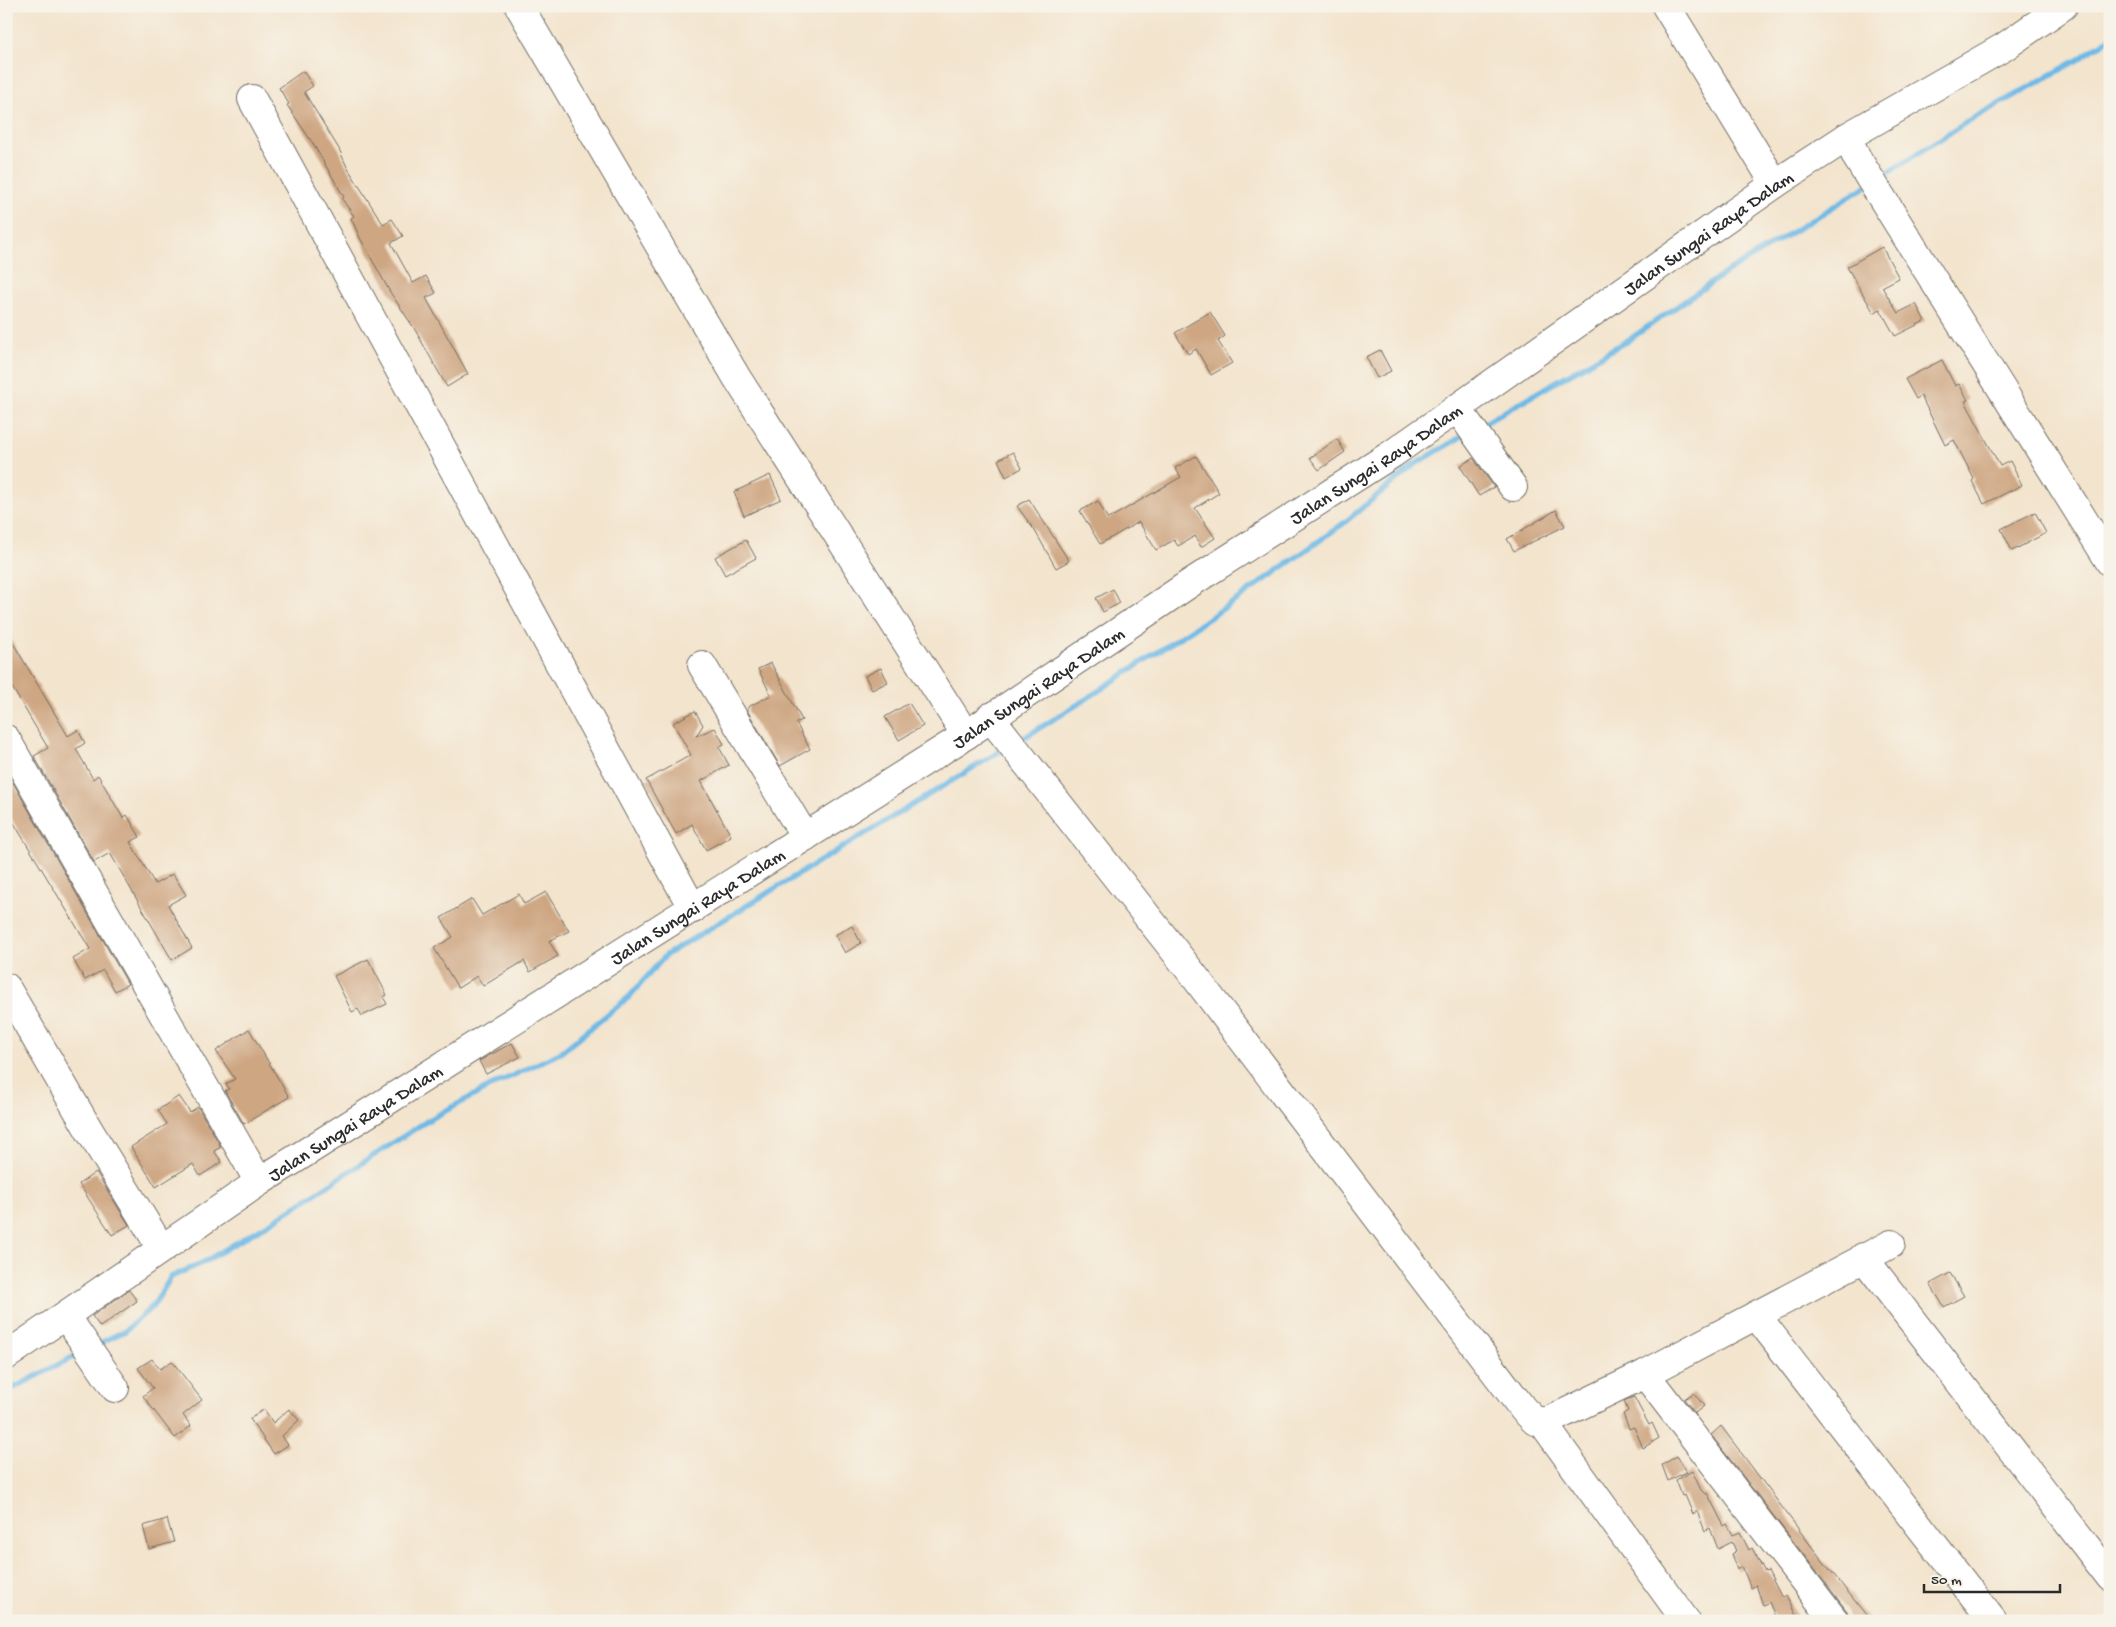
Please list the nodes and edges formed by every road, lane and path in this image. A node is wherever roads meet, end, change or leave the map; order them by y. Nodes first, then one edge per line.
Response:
1 (519, 6) edge
2 (1666, 6) edge
3 (2063, 6) edge
4 (252, 99) dead end
5 (1852, 148) junction
6 (1775, 184) junction
7 (1469, 425) junction
8 (1512, 487) dead end
9 (2110, 562) edge
10 (702, 665) dead end
11 (990, 717) junction
12 (966, 735) junction
13 (6, 739) edge
14 (805, 837) junction
15 (692, 909) junction
16 (6, 987) edge
17 (259, 1182) junction
18 (1891, 1244) dead end
19 (161, 1248) junction
20 (1863, 1257) junction
21 (1756, 1315) junction
22 (66, 1316) junction
23 (6, 1356) edge
24 (1645, 1374) junction
25 (115, 1388) dead end
26 (1542, 1422) junction
27 (2110, 1577) edge
28 (1686, 1621) edge
29 (1835, 1621) edge
30 (1993, 1621) edge

1 - 12 street
2 - 6 street
3 - 5 street, Jalan Sungai Raya Dalam
4 - 15 street
5 - 6 street, Jalan Sungai Raya Dalam
5 - 9 street
6 - 7 street, Jalan Sungai Raya Dalam
7 - 8 street
7 - 11 street, Jalan Sungai Raya Dalam
10 - 14 street
11 - 12 street, Jalan Sungai Raya Dalam
11 - 26 street
12 - 14 street, Jalan Sungai Raya Dalam
13 - 17 street
14 - 15 street, Jalan Sungai Raya Dalam
15 - 17 street, Jalan Sungai Raya Dalam
16 - 19 street
17 - 19 street, Jalan Sungai Raya Dalam
18 - 20 street
19 - 22 street, Jalan Sungai Raya Dalam
20 - 21 street
20 - 27 street
21 - 24 street
21 - 30 street
22 - 23 street, Jalan Sungai Raya Dalam
22 - 25 street
24 - 26 street
24 - 29 street
26 - 28 street

